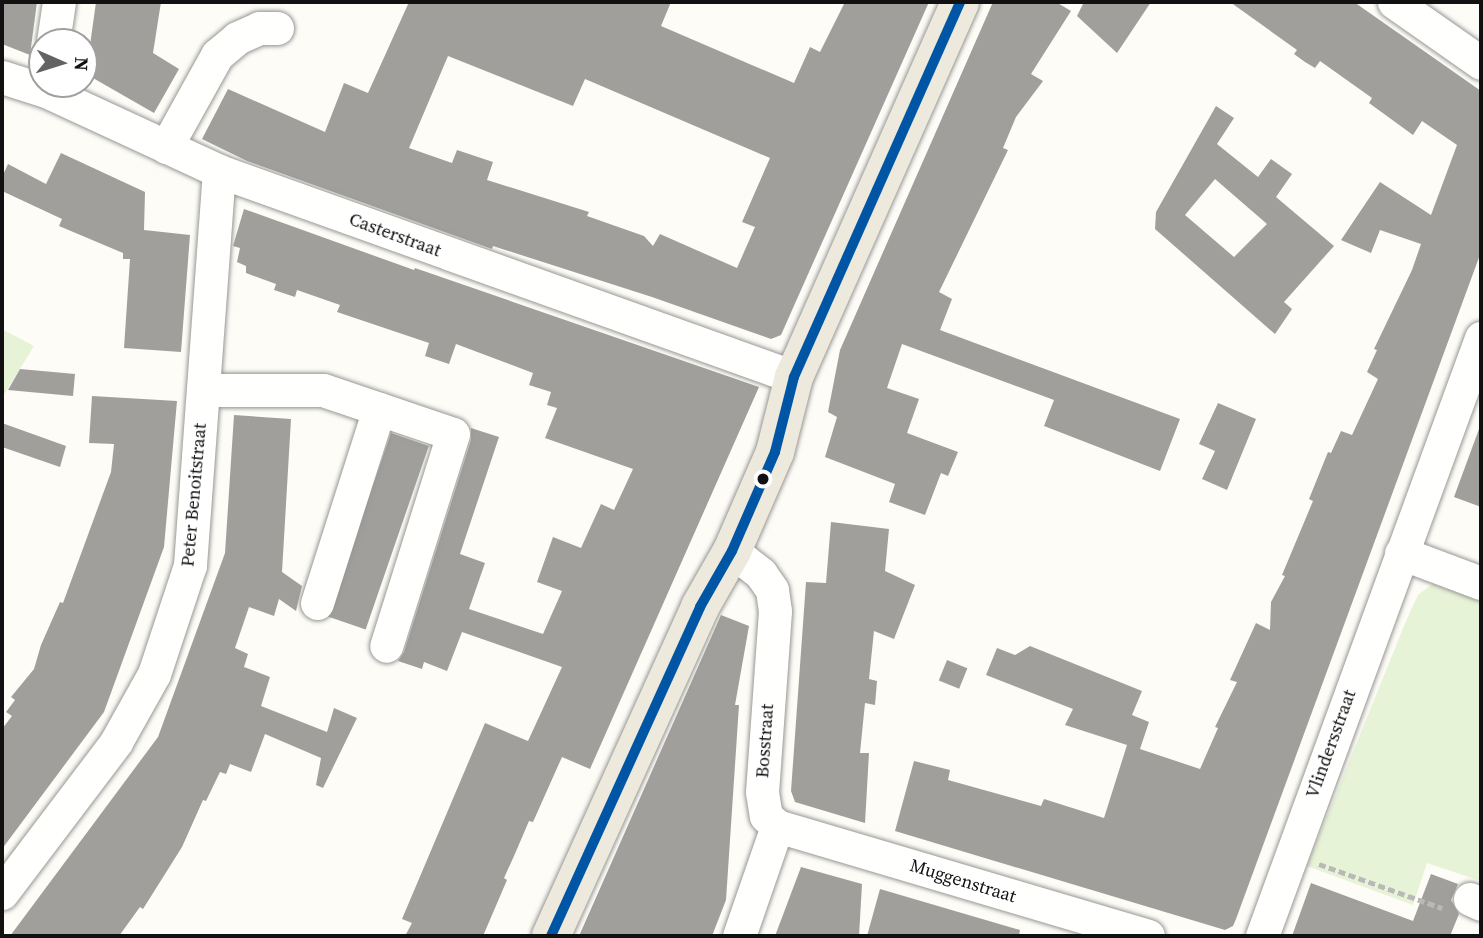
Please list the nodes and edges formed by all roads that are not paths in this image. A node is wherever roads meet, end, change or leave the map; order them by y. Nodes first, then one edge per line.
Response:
1 (59, 2) edge
2 (960, 2) edge
3 (1394, 2) edge
4 (55, 28) edge
5 (276, 29) dead end
6 (1481, 63) edge
7 (2, 77) edge
8 (28, 83) edge
9 (68, 98) edge
10 (166, 146) junction
11 (219, 171) junction
12 (1481, 338) edge
13 (794, 377) junction
14 (203, 390) junction
15 (379, 409) junction
16 (732, 551) junction
17 (1401, 553) junction
18 (1481, 583) edge
19 (317, 603) dead end
20 (386, 646) dead end
21 (777, 826) junction
22 (2, 893) edge
23 (551, 936) edge
24 (739, 936) edge
25 (1148, 936) edge
26 (1262, 936) edge

1 - 4 street
2 - 13 main road
3 - 6 street
5 - 10 street
7 - 8 street, Casterstraat
9 - 10 street, Casterstraat
10 - 11 street, Casterstraat
11 - 13 street, Casterstraat
11 - 14 street, Peter Benoitstraat
12 - 17 street, Vlindersstraat
13 - 16 main road
14 - 15 street
14 - 22 street, Peter Benoitstraat
15 - 19 street
15 - 20 street
16 - 21 street, Bosstraat
16 - 23 main road
17 - 18 street
17 - 26 street, Vlindersstraat
21 - 24 street
21 - 25 street, Muggenstraat

